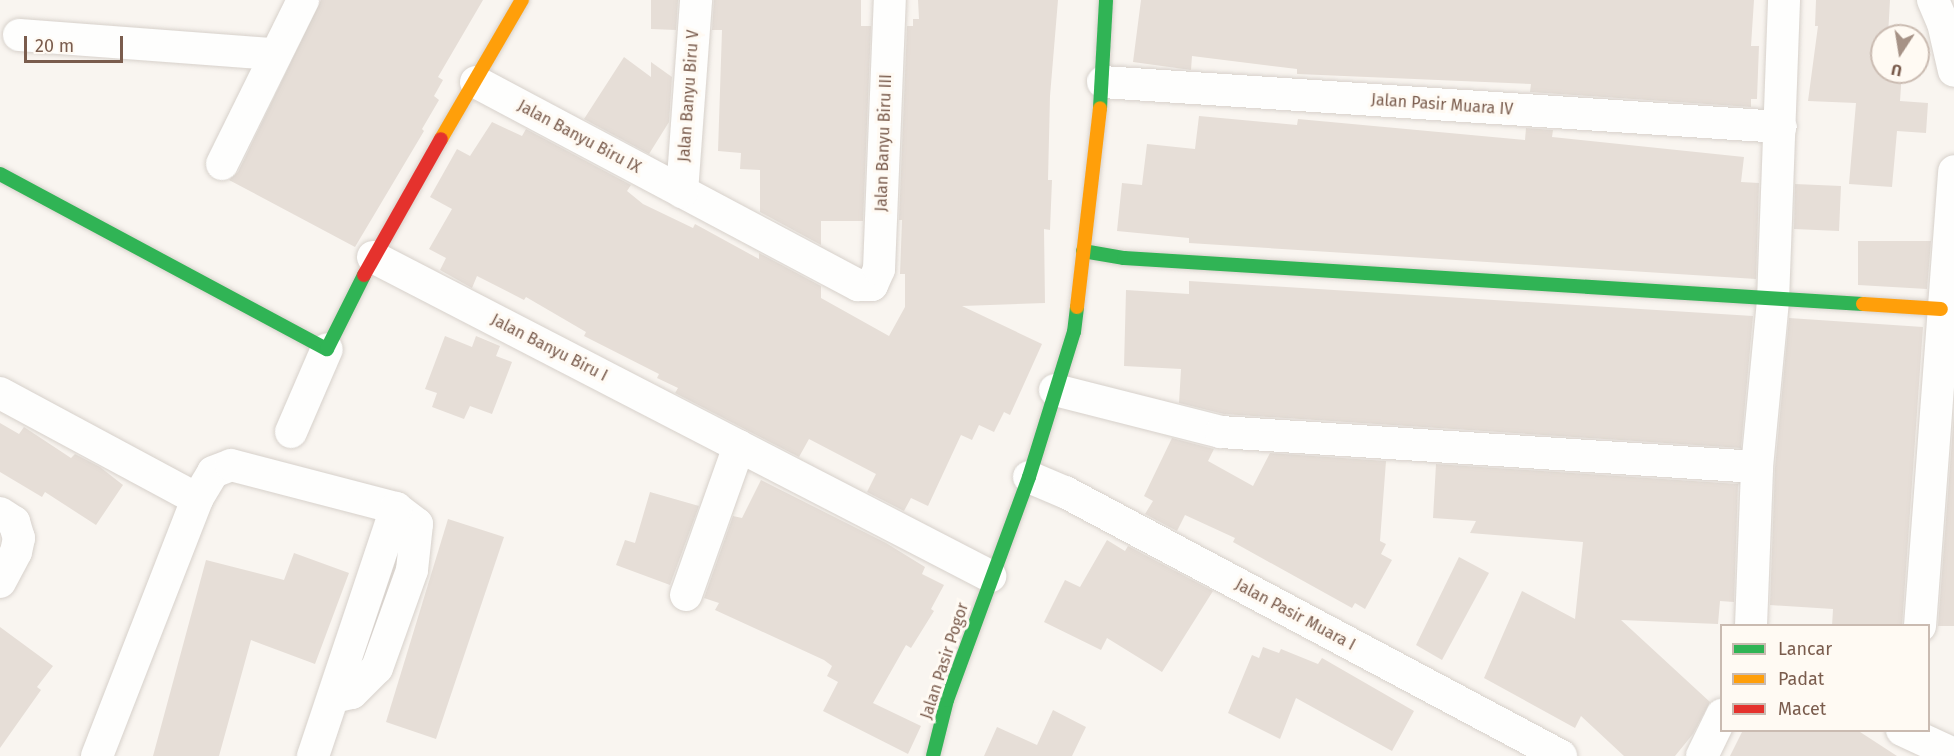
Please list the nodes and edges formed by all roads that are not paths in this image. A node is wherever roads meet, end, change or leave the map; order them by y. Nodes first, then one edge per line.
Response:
1 (303, 0) edge
2 (522, 0) edge
3 (696, 0) edge
4 (890, 0) edge
5 (1106, 0) edge
6 (1784, 0) edge
7 (1933, 0) edge
8 (20, 34) dead end
9 (274, 54) junction
10 (1954, 71) edge
11 (476, 82) junction
12 (1103, 82) junction
13 (1781, 127) junction
14 (222, 164) dead end
15 (0, 174) edge
16 (1953, 186) edge
17 (682, 192) junction
18 (1083, 250) junction
19 (373, 257) junction
20 (872, 285) joint
21 (1773, 301) junction
22 (1941, 309) junction
23 (327, 349) junction
24 (1055, 390) junction
25 (0, 393) edge
26 (291, 432) dead end
27 (739, 446) junction
28 (1757, 467) junction
29 (1029, 477) junction
30 (197, 499) junction
31 (0, 513) edge
32 (990, 576) junction
33 (0, 582) edge
34 (686, 595) dead end
35 (1751, 624) edge
36 (1920, 624) edge
37 (1720, 719) edge
38 (1908, 738) edge
39 (1954, 754) edge
40 (97, 756) edge
41 (313, 756) edge
42 (933, 756) edge
43 (1561, 756) edge
44 (1702, 756) edge

1 - 9 street
2 - 11 street
3 - 17 street, Jalan Banyu Biru V
4 - 20 street, Jalan Banyu Biru III
5 - 12 street, Jalan Pasir Pogor
6 - 13 street
7 - 10 street
8 - 9 street
9 - 14 street
11 - 17 street, Jalan Banyu Biru IX
11 - 19 street
12 - 13 street, Jalan Pasir Muara IV
12 - 18 street, Jalan Pasir Pogor
13 - 21 street
15 - 23 street
16 - 22 street
17 - 20 street, Jalan Banyu Biru IX
18 - 21 street
18 - 24 street, Jalan Pasir Pogor
19 - 23 street
19 - 27 street, Jalan Banyu Biru I
21 - 22 street
21 - 28 street
22 - 36 street
23 - 26 street
24 - 28 street
24 - 29 street, Jalan Pasir Pogor
25 - 30 street
27 - 32 street, Jalan Banyu Biru I
27 - 34 street
28 - 35 street
29 - 32 street, Jalan Pasir Pogor
29 - 43 street, Jalan Pasir Muara I
30 - 40 street
30 - 41 street
31 - 33 street
32 - 42 street, Jalan Pasir Pogor
37 - 44 street
38 - 39 street

